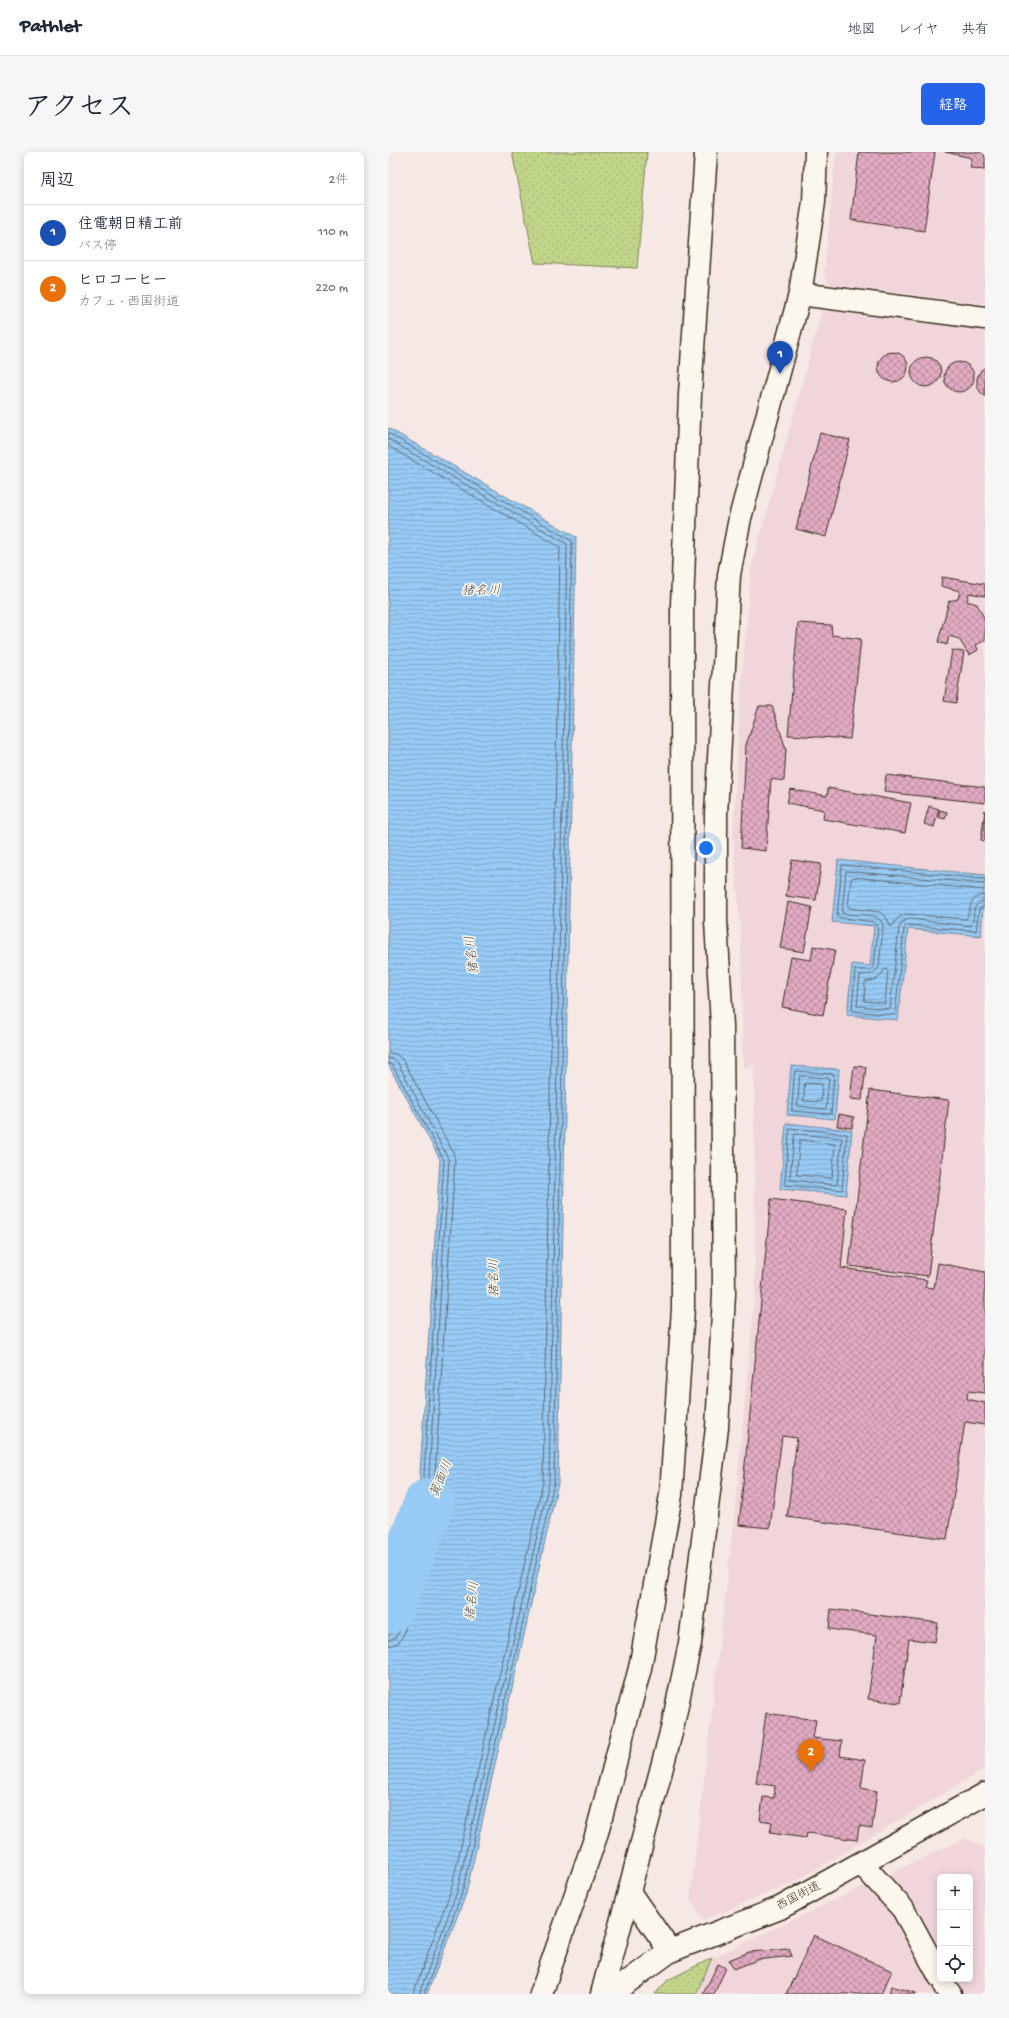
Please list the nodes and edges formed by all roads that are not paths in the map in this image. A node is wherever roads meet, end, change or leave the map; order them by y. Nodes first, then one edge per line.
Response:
1 (706, 152) edge
2 (816, 152) edge
3 (800, 294) junction
4 (985, 318) edge
5 (985, 1794) edge
6 (861, 1863) junction
7 (629, 1892) junction
8 (670, 1951) junction
9 (944, 1986) edge
10 (540, 1994) edge
11 (602, 1994) edge
12 (611, 1994) edge

1 - 10 street
2 - 3 street
3 - 4 street
3 - 7 street
5 - 6 street, 西国街道
6 - 8 street, 西国街道
6 - 9 street
7 - 8 street
7 - 11 street
8 - 12 street, 西国街道

